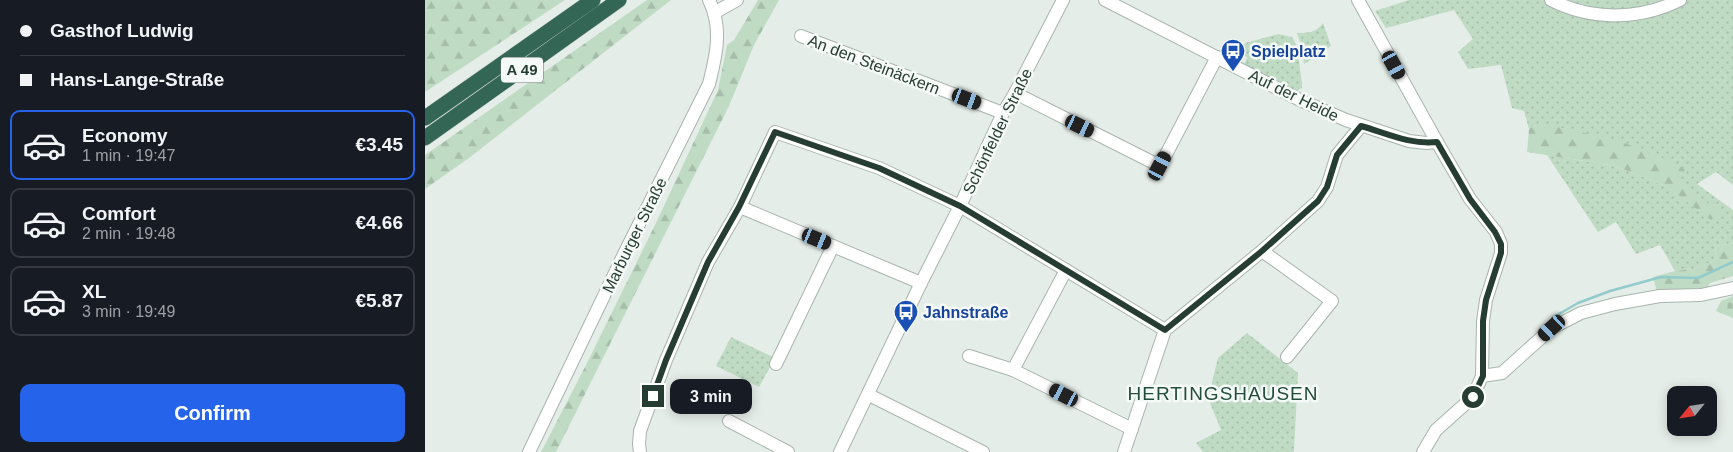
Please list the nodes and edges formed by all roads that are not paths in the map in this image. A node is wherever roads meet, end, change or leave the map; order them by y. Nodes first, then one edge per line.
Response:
1 (593, 0) edge
2 (619, 0) edge
3 (709, 0) edge
4 (737, 0) edge
5 (1063, 0) edge
6 (1105, 0) edge
7 (1358, 0) edge
8 (1551, 0) edge
9 (1680, 0) edge
10 (714, 13) junction
11 (801, 36) dead end
12 (1217, 58) junction
13 (1015, 93) junction
14 (1003, 113) junction
15 (425, 118) edge
16 (1361, 126) junction
17 (425, 138) edge
18 (1437, 142) junction
19 (960, 206) junction
20 (739, 207) junction
21 (833, 246) junction
22 (1262, 251) junction
23 (1066, 270) junction
24 (921, 283) junction
25 (1733, 288) edge
26 (1165, 330) junction
27 (969, 356) dead end
28 (1287, 357) dead end
29 (776, 364) dead end
30 (1013, 370) junction
31 (1483, 376) junction
32 (869, 395) junction
33 (729, 421) dead end
34 (1132, 429) junction
35 (529, 452) edge
36 (641, 452) edge
37 (788, 452) edge
38 (840, 452) edge
39 (983, 452) edge
40 (1124, 452) edge
41 (1423, 452) edge

1 - 15 highway, A 49
2 - 17 highway, A 49
3 - 10 street, Marburger Straße
4 - 10 street
5 - 13 street, Schönfelder Straße
6 - 12 street, Auf der Heide
7 - 18 street
8 - 9 street
10 - 35 street, Marburger Straße
11 - 14 street, An den Steinäckern
12 - 13 street
12 - 16 street, Auf der Heide
13 - 14 street, Schönfelder Straße
14 - 19 street, Schönfelder Straße
16 - 18 street, Auf der Heide
16 - 22 street
18 - 31 street
19 - 20 street
19 - 23 street
19 - 24 street, Schönfelder Straße
20 - 21 street
20 - 36 street
21 - 24 street
21 - 29 street
22 - 26 street
22 - 28 street
23 - 26 street
23 - 30 street
24 - 32 street, Schönfelder Straße
25 - 31 street
26 - 34 street
27 - 30 street
30 - 34 street
31 - 41 street
32 - 38 street, Schönfelder Straße
32 - 39 street
33 - 37 street
34 - 40 street

